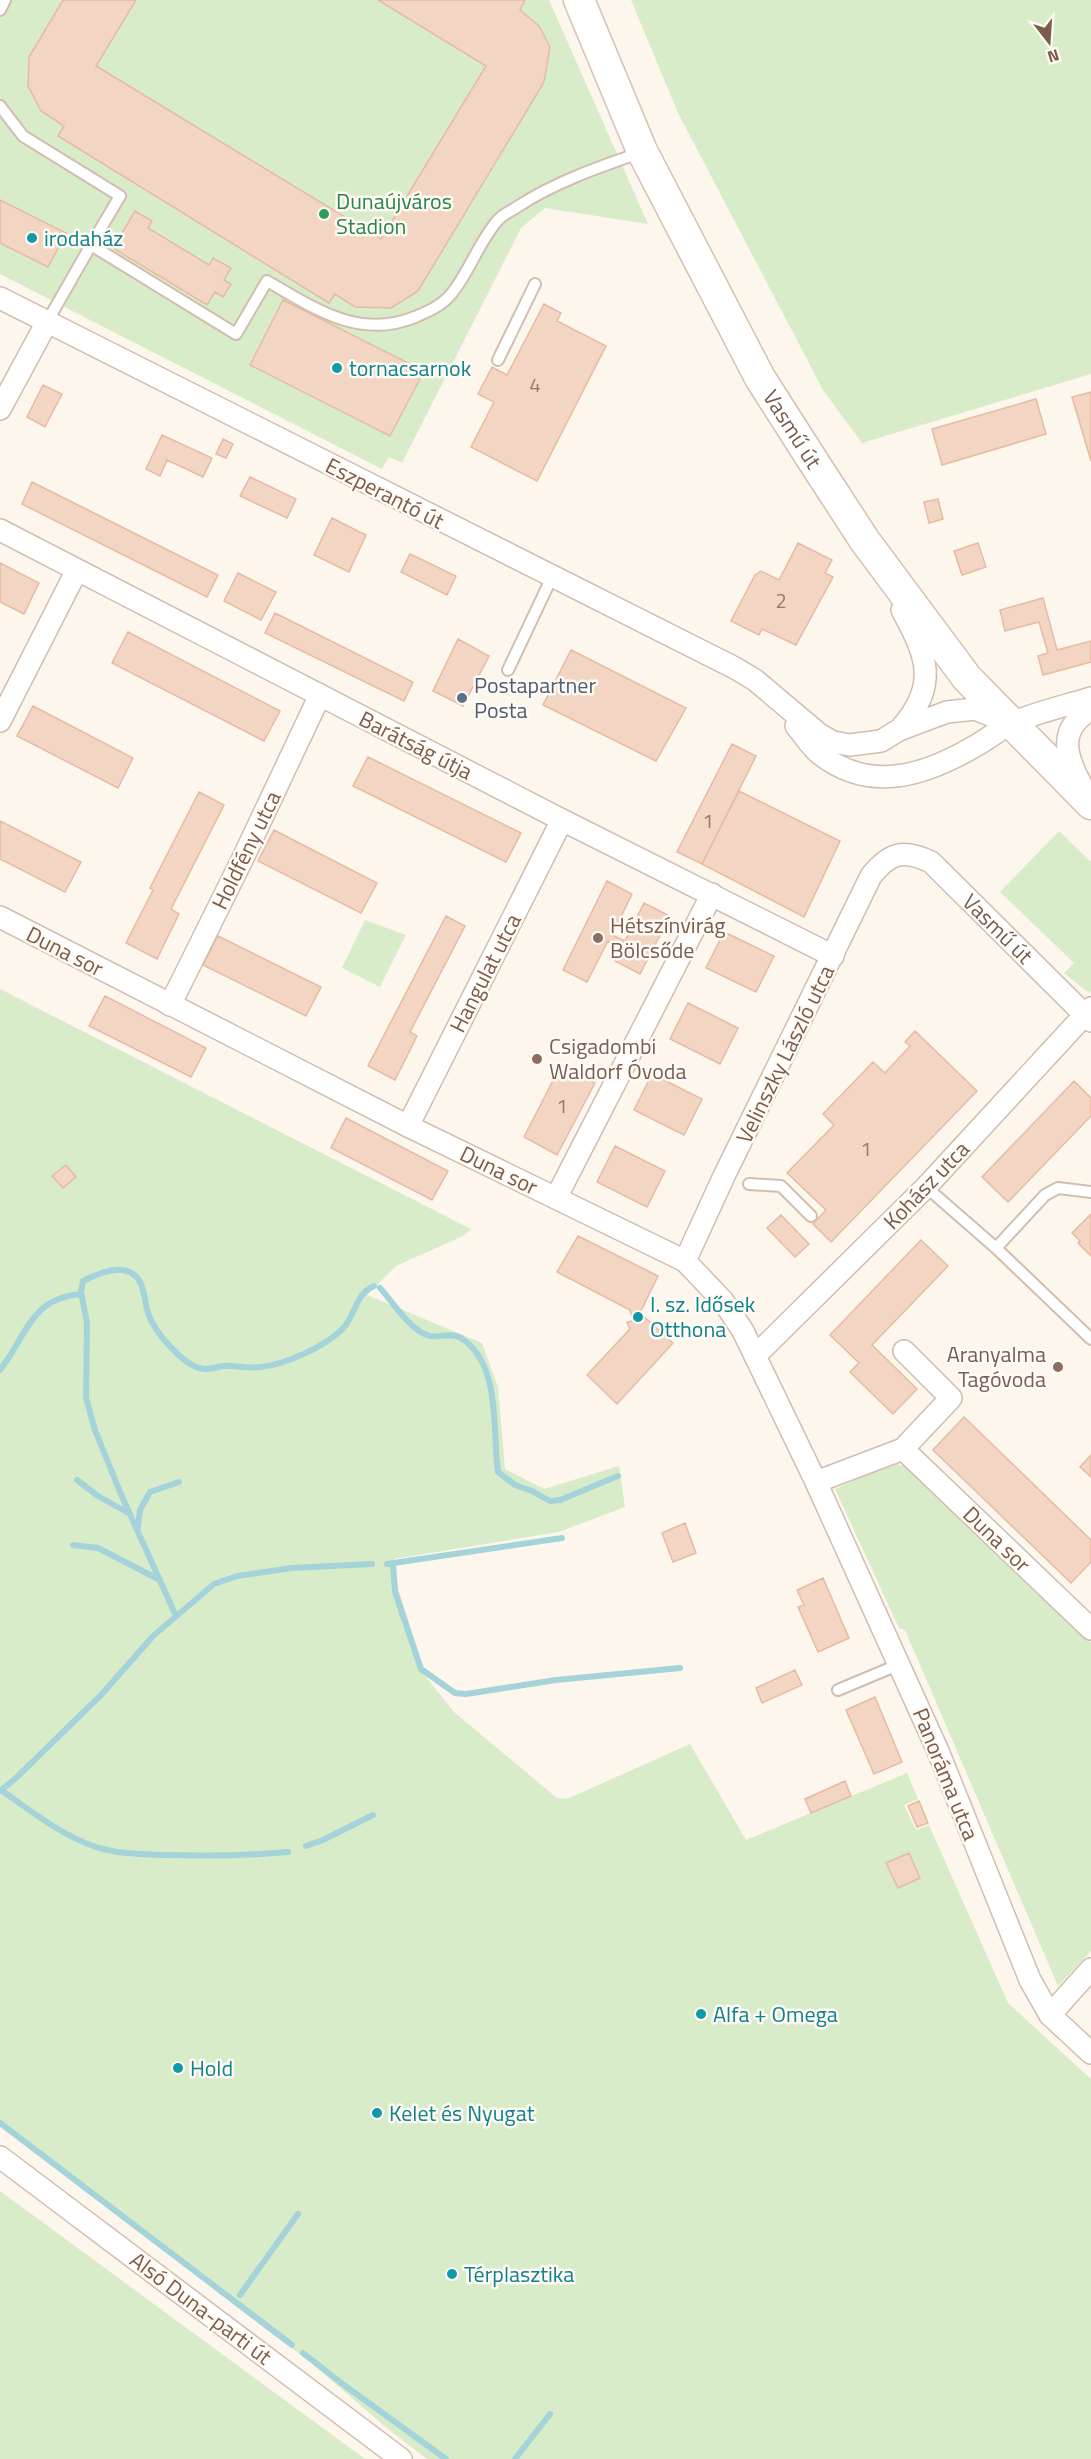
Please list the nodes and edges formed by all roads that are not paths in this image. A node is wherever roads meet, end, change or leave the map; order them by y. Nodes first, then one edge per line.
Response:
1 (5, 0) edge
2 (579, 0) edge
3 (0, 10) edge
4 (0, 106) edge
5 (642, 152) junction
6 (91, 245) junction
7 (535, 284) dead end
8 (0, 298) edge
9 (46, 322) junction
10 (498, 360) dead end
11 (0, 409) edge
12 (0, 530) edge
13 (865, 540) junction
14 (77, 570) junction
15 (552, 577) junction
16 (508, 670) dead end
17 (768, 690) junction
18 (320, 695) junction
19 (1091, 698) edge
20 (1091, 709) edge
21 (0, 721) edge
22 (1012, 724) junction
23 (899, 730) junction
24 (1091, 804) edge
25 (562, 820) junction
26 (895, 855) joint
27 (712, 894) junction
28 (0, 917) edge
29 (833, 956) junction
30 (170, 1005) junction
31 (1089, 1014) edge
32 (408, 1126) junction
33 (749, 1184) dead end
34 (926, 1187) junction
35 (1091, 1192) edge
36 (556, 1198) junction
37 (811, 1216) dead end
38 (996, 1248) junction
39 (685, 1261) junction
40 (1091, 1339) edge
41 (904, 1351) dead end
42 (755, 1356) junction
43 (903, 1449) junction
44 (816, 1482) junction
45 (1091, 1629) edge
46 (900, 1664) junction
47 (838, 1690) dead end
48 (1091, 1969) edge
49 (1050, 2015) junction
50 (1091, 2053) edge
51 (0, 2157) edge
52 (401, 2459) edge

1 - 3 lane
2 - 5 street, Vasmű út
4 - 6 lane
5 - 6 lane
5 - 13 street, Vasmű út
6 - 9 lane
7 - 10 lane
8 - 9 street, Eszperantó út
9 - 11 street
9 - 15 street, Eszperantó út
12 - 14 street, Barátság útja
13 - 22 street, Vasmű út
13 - 23 street, Eszperantó út
14 - 18 street, Barátság útja
14 - 21 street
15 - 16 lane
15 - 17 street, Eszperantó út
17 - 22 street, Eszperantó út
17 - 23 street, Eszperantó út
18 - 25 street, Barátság útja
18 - 30 street, Holdfény utca
19 - 22 street
20 - 24 street
22 - 23 street, Eszperantó út
22 - 24 street, Vasmű út
25 - 27 street, Barátság útja
25 - 32 street, Hangulat utca
26 - 29 street, Velinszky László utca
26 - 31 street, Vasmű út
27 - 29 street, Barátság útja
27 - 36 street
28 - 30 street, Duna sor
29 - 39 street, Velinszky László utca
30 - 32 street, Duna sor
31 - 34 street, Kohász utca
32 - 36 street, Duna sor
33 - 37 lane
34 - 38 lane
34 - 42 street, Kohász utca
35 - 38 lane
36 - 39 street, Duna sor
38 - 40 lane
39 - 42 street, Duna sor
41 - 43 street
42 - 44 street, Duna sor
43 - 44 street
43 - 45 street, Duna sor
44 - 46 street, Panoráma utca
46 - 47 lane
46 - 49 street, Panoráma utca
48 - 49 street
49 - 50 street, Panoráma utca
51 - 52 street, Alsó Duna-parti út

